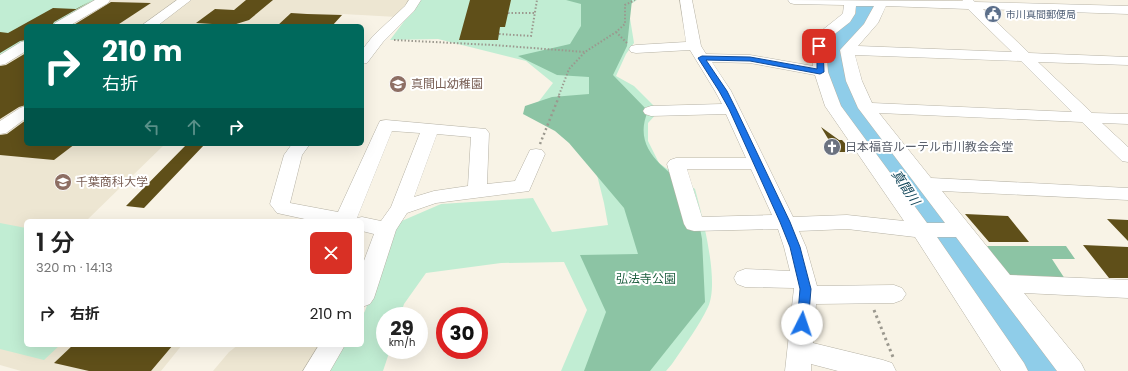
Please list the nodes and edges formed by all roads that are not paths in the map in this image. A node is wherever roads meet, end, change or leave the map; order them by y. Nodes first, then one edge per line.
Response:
1 (104, 0) edge
2 (185, 0) edge
3 (415, 0) edge
4 (686, 0) edge
5 (794, 0) edge
6 (1091, 0) edge
7 (849, 1) edge
8 (881, 1) edge
9 (969, 3) edge
10 (1104, 9) junction
11 (1128, 10) edge
12 (1128, 22) edge
13 (63, 24) edge
14 (151, 24) edge
15 (24, 46) edge
16 (636, 50) dead end
17 (847, 50) junction
18 (698, 52) junction
19 (364, 57) edge
20 (1025, 58) junction
21 (0, 60) edge
22 (1128, 61) edge
23 (820, 72) junction
24 (866, 108) junction
25 (732, 109) junction
26 (651, 111) dead end
27 (24, 112) edge
28 (1086, 117) junction
29 (1128, 118) edge
30 (0, 129) edge
31 (430, 129) junction
32 (300, 146) edge
33 (536, 154) road end
34 (1128, 157) edge
35 (758, 163) junction
36 (926, 184) junction
37 (477, 191) junction
38 (1128, 194) edge
39 (400, 208) junction
40 (337, 219) edge
41 (352, 219) edge
42 (785, 223) junction
43 (364, 225) edge
44 (386, 229) junction
45 (921, 230) junction
46 (962, 230) junction
47 (745, 278) dead end
48 (1003, 283) junction
49 (804, 289) junction
50 (1128, 289) edge
51 (364, 292) edge
52 (894, 294) dead end
53 (332, 347) edge
54 (800, 361) edge
55 (889, 368) edge
56 (316, 371) edge
57 (1015, 371) edge
58 (1072, 371) edge

1 - 13 street
2 - 14 street
3 - 19 street
4 - 18 street
5 - 7 street
6 - 10 street
7 - 8 street
7 - 23 street
8 - 9 street
8 - 17 street
9 - 10 street
9 - 20 street
10 - 11 street
10 - 12 street
15 - 21 street
16 - 18 street
17 - 20 street
17 - 24 street
18 - 23 street
18 - 25 street
20 - 22 street
20 - 28 street
23 - 45 street
24 - 28 street
24 - 36 street
25 - 26 street
25 - 35 street
27 - 30 street
28 - 29 street
28 - 34 street
31 - 37 street
31 - 39 street
31 - 41 street
32 - 40 street
33 - 37 street
35 - 42 street
35 - 42 street
36 - 38 street
36 - 46 street
37 - 39 street
39 - 44 street
42 - 45 street
42 - 49 street
43 - 44 street
44 - 51 street
45 - 46 street
45 - 57 street
46 - 48 street
47 - 49 street
48 - 50 street
48 - 58 street
49 - 52 street
49 - 54 street
53 - 56 street
54 - 55 street

